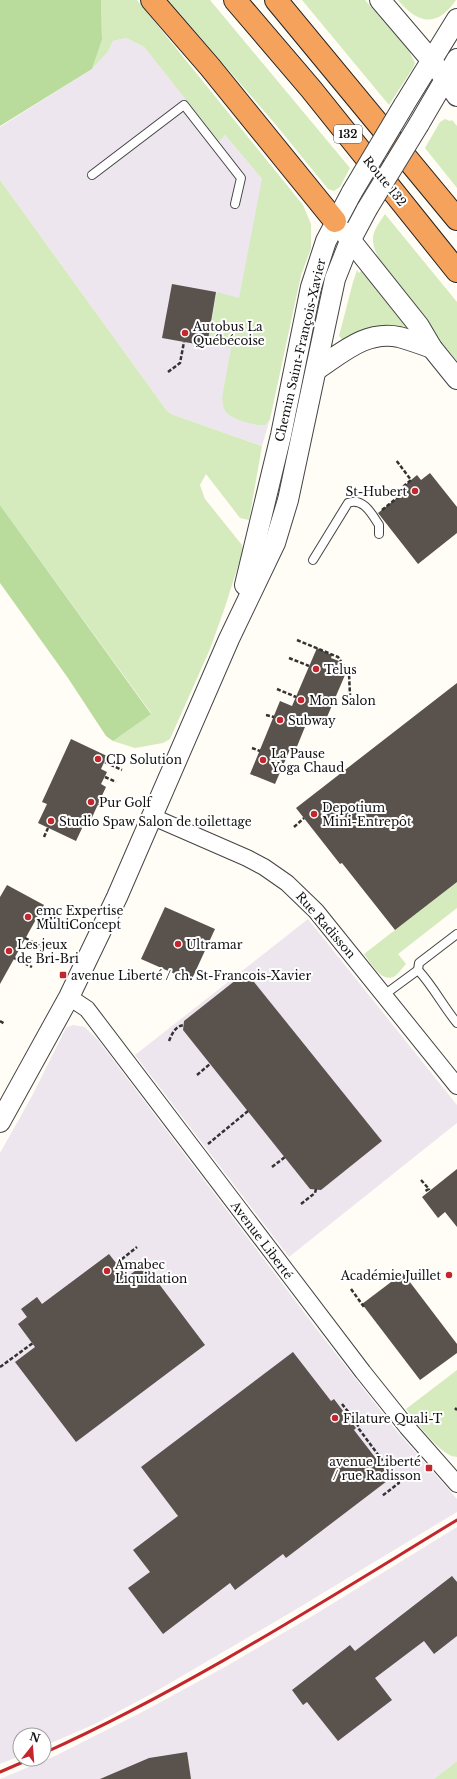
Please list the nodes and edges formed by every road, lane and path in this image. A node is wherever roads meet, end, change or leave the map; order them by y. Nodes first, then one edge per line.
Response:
1 (152, 0) edge
2 (235, 0) edge
3 (276, 0) edge
4 (380, 0) edge
5 (457, 19) edge
6 (457, 60) edge
7 (432, 61) junction
8 (445, 79) junction
9 (457, 96) edge
10 (92, 175) dead end
11 (235, 204) dead end
12 (457, 218) edge
13 (335, 221) junction
14 (350, 241) junction
15 (457, 271) edge
16 (184, 342) dead end
17 (432, 348) junction
18 (316, 370) junction
19 (168, 372) dead end
20 (457, 379) edge
21 (396, 460) dead end
22 (378, 513) dead end
23 (378, 534) dead end
24 (313, 560) dead end
25 (229, 639) junction
26 (297, 640) dead end
27 (289, 658) dead end
28 (309, 666) dead end
29 (276, 689) dead end
30 (350, 695) dead end
31 (296, 697) dead end
32 (266, 715) dead end
33 (274, 717) dead end
34 (252, 748) dead end
35 (260, 751) dead end
36 (105, 762) dead end
37 (122, 770) dead end
38 (105, 776) dead end
39 (116, 782) dead end
40 (98, 805) dead end
41 (104, 808) dead end
42 (153, 817) junction
43 (304, 818) dead end
44 (294, 827) dead end
45 (48, 828) dead end
46 (44, 837) dead end
47 (59, 917) dead end
48 (37, 918) dead end
49 (457, 934) edge
50 (25, 938) dead end
51 (42, 947) dead end
52 (14, 958) dead end
53 (32, 967) dead end
54 (418, 970) junction
55 (384, 995) junction
56 (69, 997) junction
57 (0, 1021) edge
58 (5, 1024) dead end
59 (457, 1024) edge
60 (184, 1026) dead end
61 (169, 1041) dead end
62 (210, 1064) dead end
63 (197, 1075) dead end
64 (457, 1086) edge
65 (248, 1111) dead end
66 (0, 1122) edge
67 (204, 1146) dead end
68 (285, 1157) dead end
69 (272, 1167) dead end
70 (421, 1180) dead end
71 (316, 1190) dead end
72 (425, 1191) dead end
73 (302, 1204) dead end
74 (137, 1247) dead end
75 (116, 1263) dead end
76 (351, 1289) dead end
77 (364, 1307) dead end
78 (33, 1343) dead end
79 (0, 1367) edge
80 (342, 1404) dead end
81 (349, 1413) junction
82 (346, 1416) dead end
83 (456, 1479) edge
84 (382, 1496) dead end

1 - 13 highway
2 - 15 highway, Route 132 / 132
3 - 12 highway, 132
4 - 7 street
5 - 7 street, Chemin Saint-François-Xavier
6 - 8 street, Chemin Saint-François-Xavier
7 - 8 street
7 - 13 street, Chemin Saint-François-Xavier, bridge
8 - 9 street
8 - 14 street, Chemin Saint-François-Xavier, bridge
10 - 11 lane
13 - 14 street
13 - 25 street, Chemin Saint-François-Xavier
14 - 17 street
14 - 18 street, Chemin Saint-François-Xavier
16 - 19 path
17 - 18 street
17 - 20 street
18 - 25 street, Chemin Saint-François-Xavier
21 - 22 path
23 - 24 lane
25 - 42 street, Chemin Saint-François-Xavier
26 - 30 path
27 - 28 path
29 - 31 path
32 - 33 path
34 - 35 path
36 - 37 path
38 - 39 path
40 - 41 path
42 - 55 street, Rue Radisson
42 - 56 street, Chemin Saint-François-Xavier
43 - 44 path
45 - 46 path
47 - 48 path
49 - 54 lane
50 - 51 path
52 - 53 path
54 - 55 lane
54 - 59 lane
55 - 64 street, Rue Radisson
56 - 66 street, Chemin Saint-François-Xavier
56 - 83 street, Avenue Liberté
57 - 58 path
60 - 61 path
62 - 63 path
65 - 67 path
68 - 69 path
70 - 72 path
71 - 73 path
74 - 75 path
76 - 77 path
78 - 79 path
80 - 81 path
81 - 82 path
81 - 84 path

